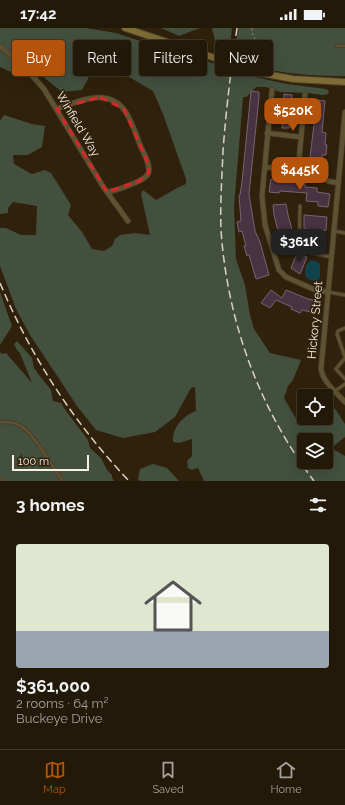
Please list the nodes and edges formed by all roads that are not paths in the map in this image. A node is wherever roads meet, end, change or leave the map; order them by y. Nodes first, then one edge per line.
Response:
1 (126, 28) edge
2 (0, 46) edge
3 (337, 46) dead end
4 (345, 46) edge
5 (345, 82) edge
6 (272, 90) dead end
7 (305, 95) dead end
8 (57, 108) junction
9 (345, 112) edge
10 (267, 133) junction
11 (300, 137) junction
12 (265, 167) junction
13 (298, 171) junction
14 (338, 183) junction
15 (107, 192) junction
16 (300, 206) dead end
17 (128, 221) dead end
18 (334, 231) junction
19 (345, 233) edge
20 (331, 256) junction
21 (328, 292) junction
22 (345, 295) edge
23 (345, 328) edge
24 (345, 357) edge
25 (345, 379) edge
26 (345, 384) edge
27 (335, 391) junction
28 (345, 402) edge
29 (0, 422) edge
30 (63, 481) edge

1 - 5 main road
2 - 8 street, Winfield Way
3 - 4 lane
6 - 10 street
7 - 11 street
8 - 15 street, Winfield Way
8 - 15 street
9 - 14 street, Hickory Street
10 - 11 street
10 - 12 street
11 - 13 street
12 - 13 street
12 - 21 street
13 - 14 street
14 - 18 street, Hickory Street
15 - 17 street, Winfield Way
16 - 20 lane
18 - 19 lane
18 - 20 street, Hickory Street
20 - 21 street, Hickory Street
21 - 22 lane
21 - 27 street, Hickory Street
23 - 24 lane
24 - 25 lane
26 - 27 lane
27 - 28 street, Hickory Street
29 - 30 lane

